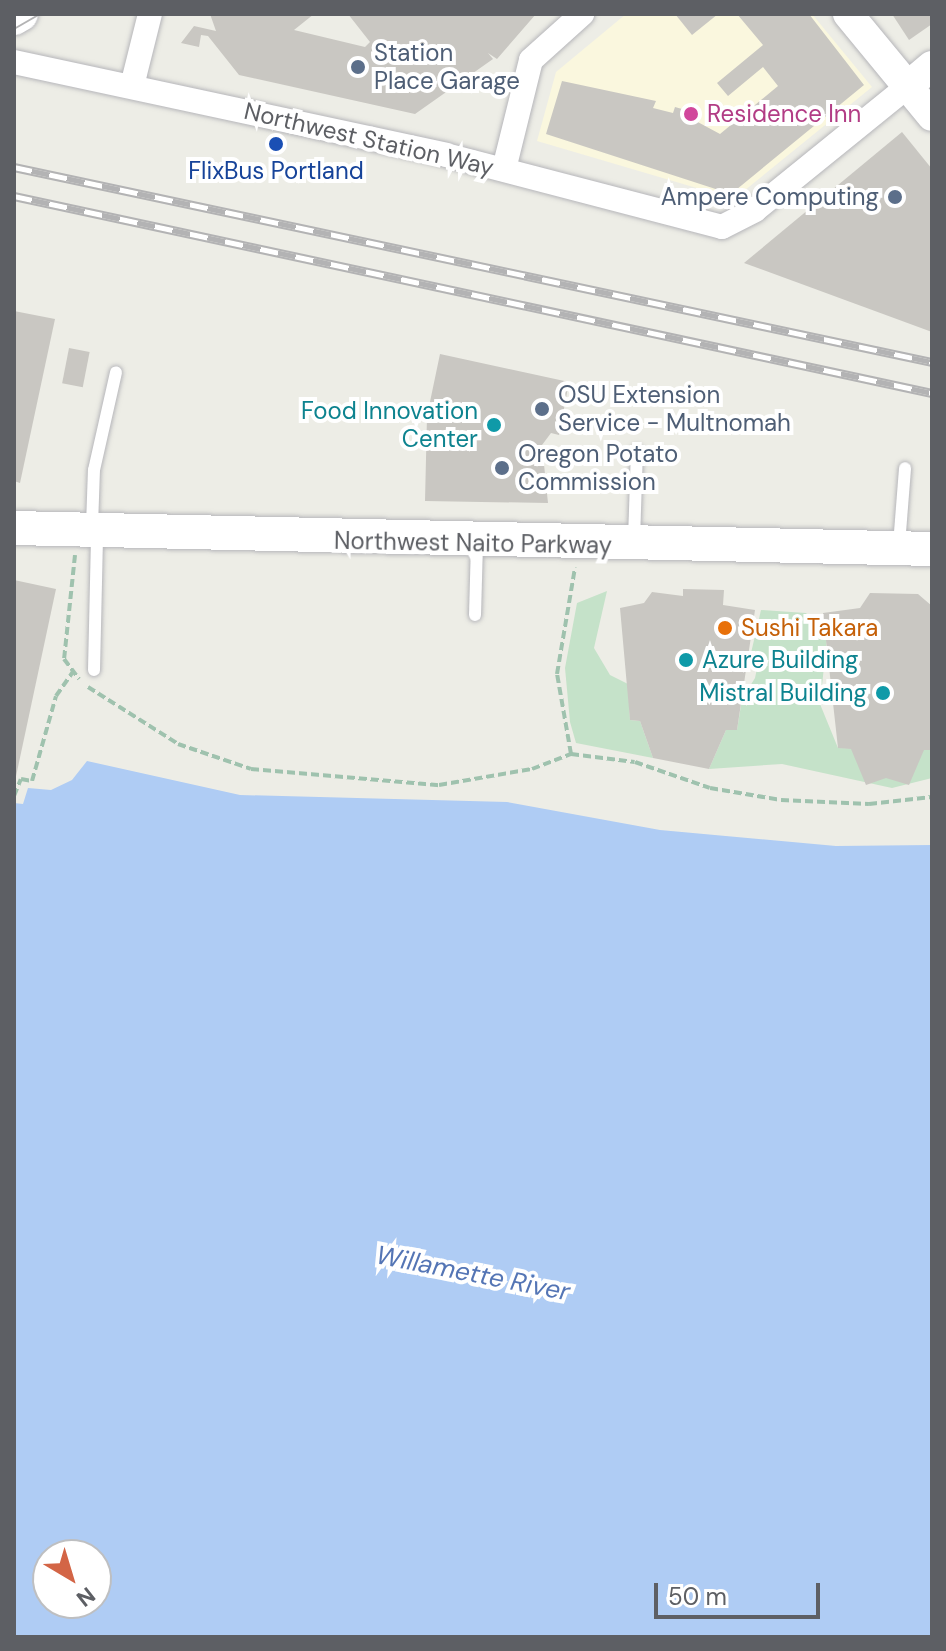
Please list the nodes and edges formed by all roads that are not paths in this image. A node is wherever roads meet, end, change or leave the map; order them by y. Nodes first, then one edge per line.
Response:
1 (21, 14) edge
2 (150, 14) edge
3 (582, 14) edge
4 (848, 14) edge
5 (14, 18) edge
6 (14, 62) edge
7 (932, 66) edge
8 (132, 86) junction
9 (908, 86) junction
10 (932, 116) edge
11 (504, 169) junction
12 (116, 372) dead end
13 (637, 451) dead end
14 (905, 468) dead end
15 (14, 528) edge
16 (88, 533) junction
17 (477, 542) junction
18 (634, 547) junction
19 (916, 548) edge
20 (475, 615) dead end
21 (94, 670) dead end

1 - 5 main road
2 - 8 street
3 - 11 street
4 - 9 street
6 - 8 street, Northwest Station Way
7 - 9 street
8 - 11 street, Northwest Station Way
9 - 10 street
9 - 11 street, Northwest Station Way
12 - 16 lane
13 - 18 lane
14 - 19 lane
15 - 16 main road, Northwest Naito Parkway
16 - 17 main road, Northwest Naito Parkway
16 - 21 lane
17 - 18 main road, Northwest Naito Parkway
17 - 20 lane
18 - 19 main road, Northwest Naito Parkway

